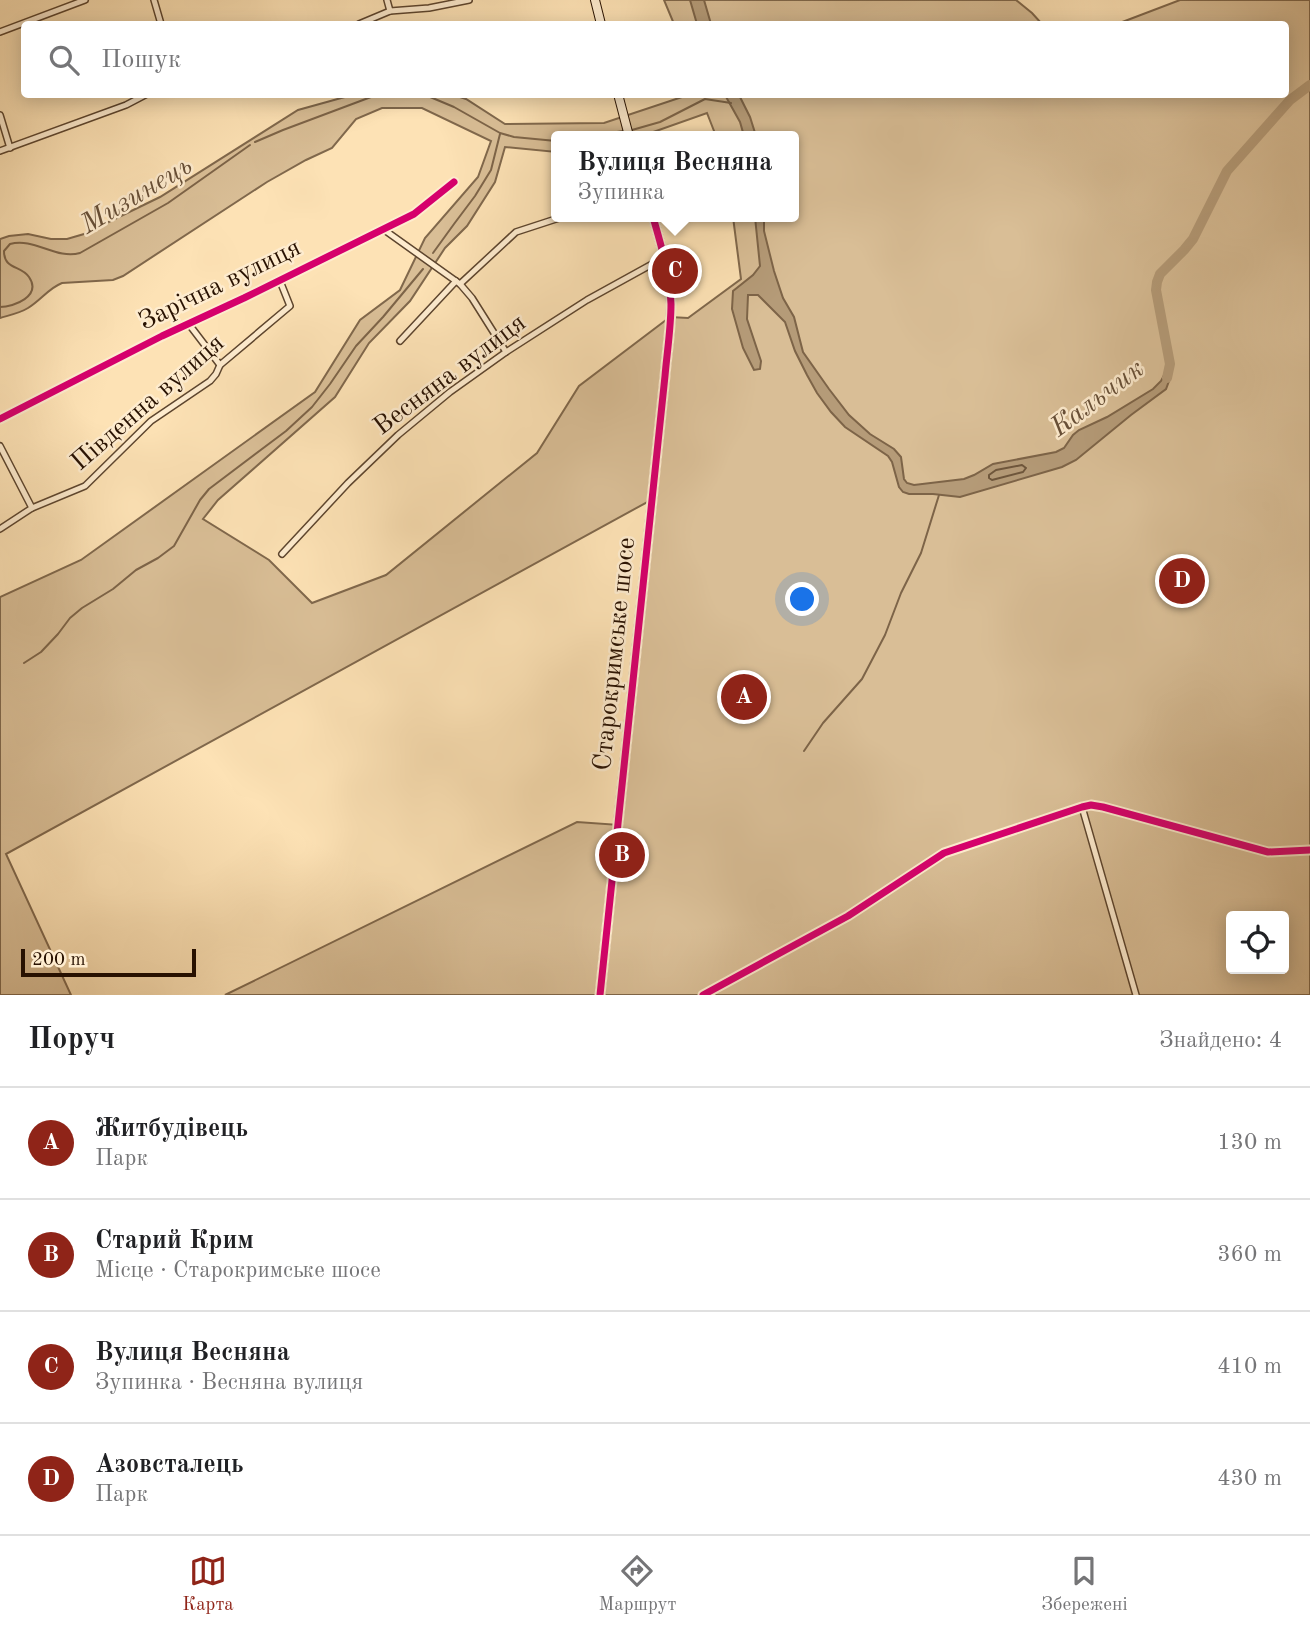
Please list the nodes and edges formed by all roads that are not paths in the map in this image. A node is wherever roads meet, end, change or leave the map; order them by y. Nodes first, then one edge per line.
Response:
1 (85, 0) edge
2 (154, 0) edge
3 (387, 0) edge
4 (469, 0) edge
5 (595, 0) edge
6 (390, 11) junction
7 (29, 21) edge
8 (160, 21) edge
9 (366, 21) edge
10 (600, 21) edge
11 (21, 24) edge
12 (0, 32) edge
13 (139, 98) edge
14 (619, 98) edge
15 (0, 115) edge
16 (628, 131) edge
17 (10, 148) junction
18 (0, 151) edge
19 (454, 182) dead end
20 (551, 221) edge
21 (654, 222) edge
22 (383, 229) junction
23 (665, 257) junction
24 (280, 281) junction
25 (458, 282) junction
26 (188, 323) junction
27 (400, 341) dead end
28 (506, 352) junction
29 (220, 365) junction
30 (0, 419) edge
31 (0, 446) edge
32 (32, 508) junction
33 (0, 529) edge
34 (282, 554) dead end
35 (1082, 807) junction
36 (1310, 850) edge
37 (600, 995) edge
38 (704, 995) edge
39 (1136, 995) edge

1 - 7 street
2 - 8 street
3 - 6 street
4 - 6 street
5 - 10 street
6 - 9 street
11 - 12 street
13 - 17 street
14 - 16 street
15 - 17 street
17 - 18 street
19 - 22 street, Зарічна вулиця
20 - 25 street
21 - 23 street, Старокримське шосе
22 - 24 street, Зарічна вулиця
22 - 25 street
23 - 28 street, Весняна вулиця
23 - 37 street, Старокримське шосе
24 - 26 street, Зарічна вулиця
24 - 29 street, Південна вулиця
25 - 27 street
25 - 28 street
26 - 29 street
26 - 30 street, Зарічна вулиця
28 - 34 street, Весняна вулиця
29 - 32 street, Південна вулиця
31 - 32 street
32 - 33 street, Південна вулиця
35 - 36 street
35 - 38 street
35 - 39 street

